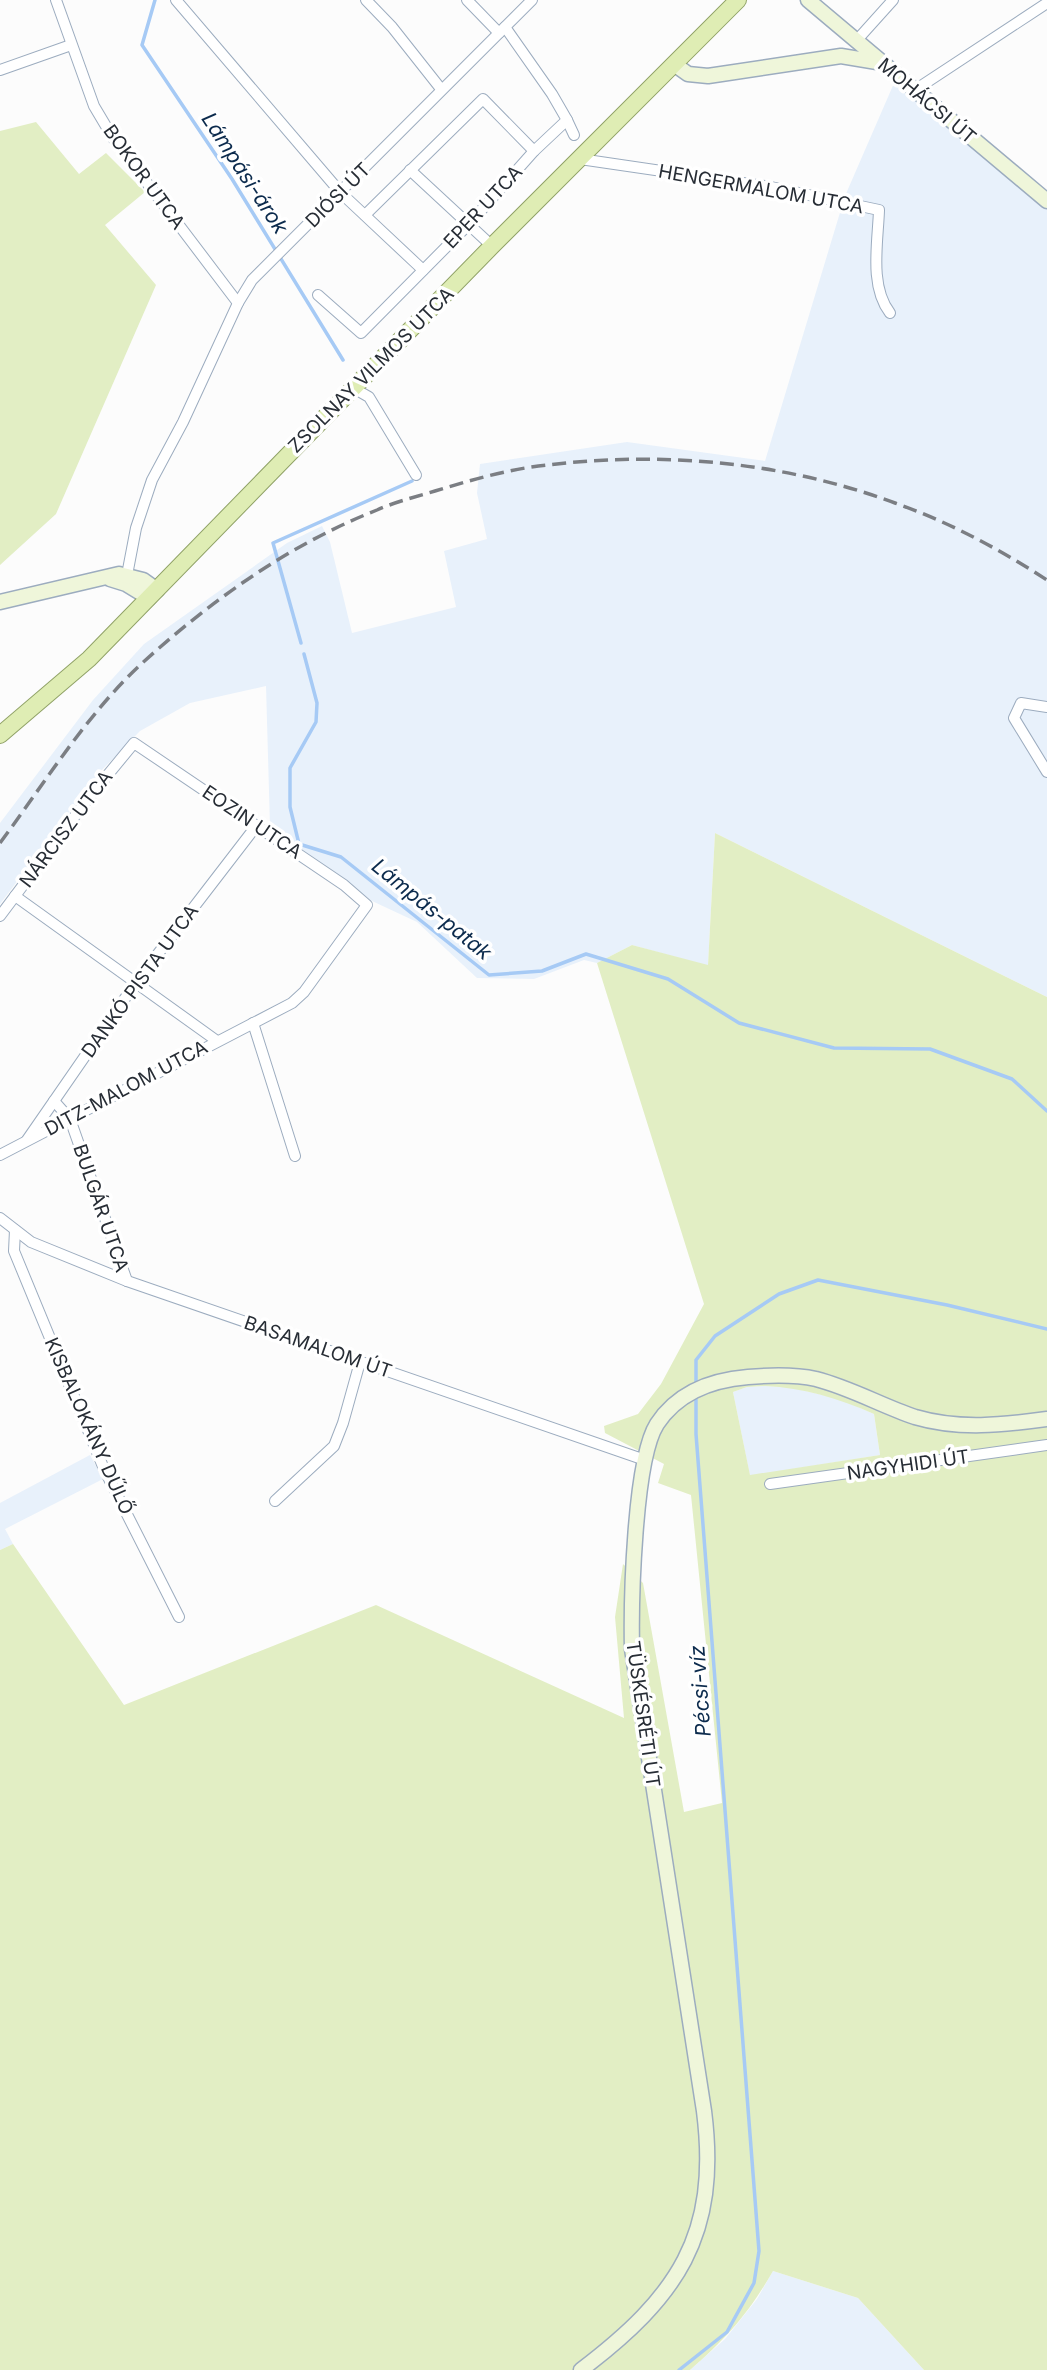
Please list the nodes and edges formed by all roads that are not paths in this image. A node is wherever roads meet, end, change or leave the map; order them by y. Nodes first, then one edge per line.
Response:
1 (56, 0) edge
2 (176, 0) edge
3 (366, 0) edge
4 (467, 0) edge
5 (532, 0) edge
6 (738, 0) edge
7 (808, 0) edge
8 (892, 0) edge
9 (1047, 3) edge
10 (843, 29) junction
11 (502, 30) junction
12 (856, 40) junction
13 (71, 45) junction
14 (824, 58) junction
15 (882, 63) junction
16 (674, 64) junction
17 (0, 70) edge
18 (441, 89) junction
19 (915, 90) junction
20 (567, 120) junction
21 (574, 135) dead end
22 (534, 152) junction
23 (580, 159) junction
24 (410, 170) junction
25 (341, 193) junction
26 (1047, 201) edge
27 (365, 215) junction
28 (469, 224) junction
29 (492, 246) junction
30 (423, 270) junction
31 (318, 295) dead end
32 (238, 303) junction
33 (890, 313) dead end
34 (355, 389) junction
35 (416, 475) dead end
36 (127, 575) junction
37 (102, 577) junction
38 (153, 594) junction
39 (0, 602) edge
40 (1047, 707) edge
41 (0, 735) edge
42 (134, 743) joint
43 (1047, 772) edge
44 (257, 825) junction
45 (15, 896) junction
46 (367, 905) joint
47 (0, 916) edge
48 (137, 981) junction
49 (253, 1023) junction
50 (217, 1041) junction
51 (54, 1101) junction
52 (71, 1119) junction
53 (27, 1140) junction
54 (0, 1155) edge
55 (295, 1156) dead end
56 (0, 1218) edge
57 (15, 1230) junction
58 (127, 1281) junction
59 (360, 1362) junction
60 (1047, 1419) edge
61 (1047, 1445) edge
62 (645, 1460) junction
63 (770, 1484) dead end
64 (275, 1501) dead end
65 (179, 1617) dead end
66 (581, 2370) edge

1 - 13 street, BOKOR UTCA
2 - 25 street
3 - 18 street
4 - 11 street
5 - 11 street, DIÓSI ÚT
6 - 16 main road, ZSOLNAY VILMOS UTCA
7 - 10 street, MOHÁCSI ÚT
8 - 12 street
9 - 19 street
10 - 12 street, MOHÁCSI ÚT
10 - 14 street
11 - 18 street, DIÓSI ÚT
11 - 20 street
12 - 15 street, MOHÁCSI ÚT
13 - 17 street
13 - 32 street, BOKOR UTCA
14 - 15 street
14 - 16 street
15 - 19 street, MOHÁCSI ÚT
16 - 23 main road, ZSOLNAY VILMOS UTCA
18 - 25 street, DIÓSI ÚT
19 - 26 street, MOHÁCSI ÚT
20 - 21 street
20 - 22 street, EPER UTCA
22 - 24 street
22 - 28 street, EPER UTCA
23 - 29 main road, ZSOLNAY VILMOS UTCA
23 - 33 street, HENGERMALOM UTCA
24 - 27 street
24 - 28 street
25 - 27 street
25 - 32 street, DIÓSI ÚT
27 - 30 street
28 - 29 street
28 - 30 street, EPER UTCA
29 - 34 main road, ZSOLNAY VILMOS UTCA
30 - 31 street, EPER UTCA
32 - 36 street, DIÓSI ÚT
34 - 35 street
34 - 38 main road, ZSOLNAY VILMOS UTCA
36 - 37 street
36 - 38 street
37 - 38 street
37 - 39 street
38 - 41 main road, ZSOLNAY VILMOS UTCA
40 - 43 street
42 - 44 street, EOZIN UTCA
42 - 45 street, NÁRCISZ UTCA
44 - 46 street, EOZIN UTCA
44 - 48 street, DANKÓ PISTA UTCA
45 - 47 street, NÁRCISZ UTCA
45 - 48 street
46 - 49 street, DITZ-MALOM UTCA
48 - 50 street
48 - 51 street, DANKÓ PISTA UTCA
49 - 50 street, DITZ-MALOM UTCA
49 - 55 street
50 - 52 street, DITZ-MALOM UTCA
51 - 52 street, BULGÁR UTCA
51 - 53 street, DANKÓ PISTA UTCA
52 - 53 street, DITZ-MALOM UTCA
52 - 58 street, BULGÁR UTCA
53 - 54 street, DITZ-MALOM UTCA
56 - 57 street, BASAMALOM ÚT
57 - 58 street, BASAMALOM ÚT
57 - 65 street, KISBALOKÁNY DŰLŐ
58 - 59 street, BASAMALOM ÚT
59 - 62 street, BASAMALOM ÚT
59 - 64 street
60 - 62 street, TÜSKÉSRÉTI ÚT
61 - 63 street, NAGYHIDI ÚT
62 - 66 street, TÜSKÉSRÉTI ÚT

